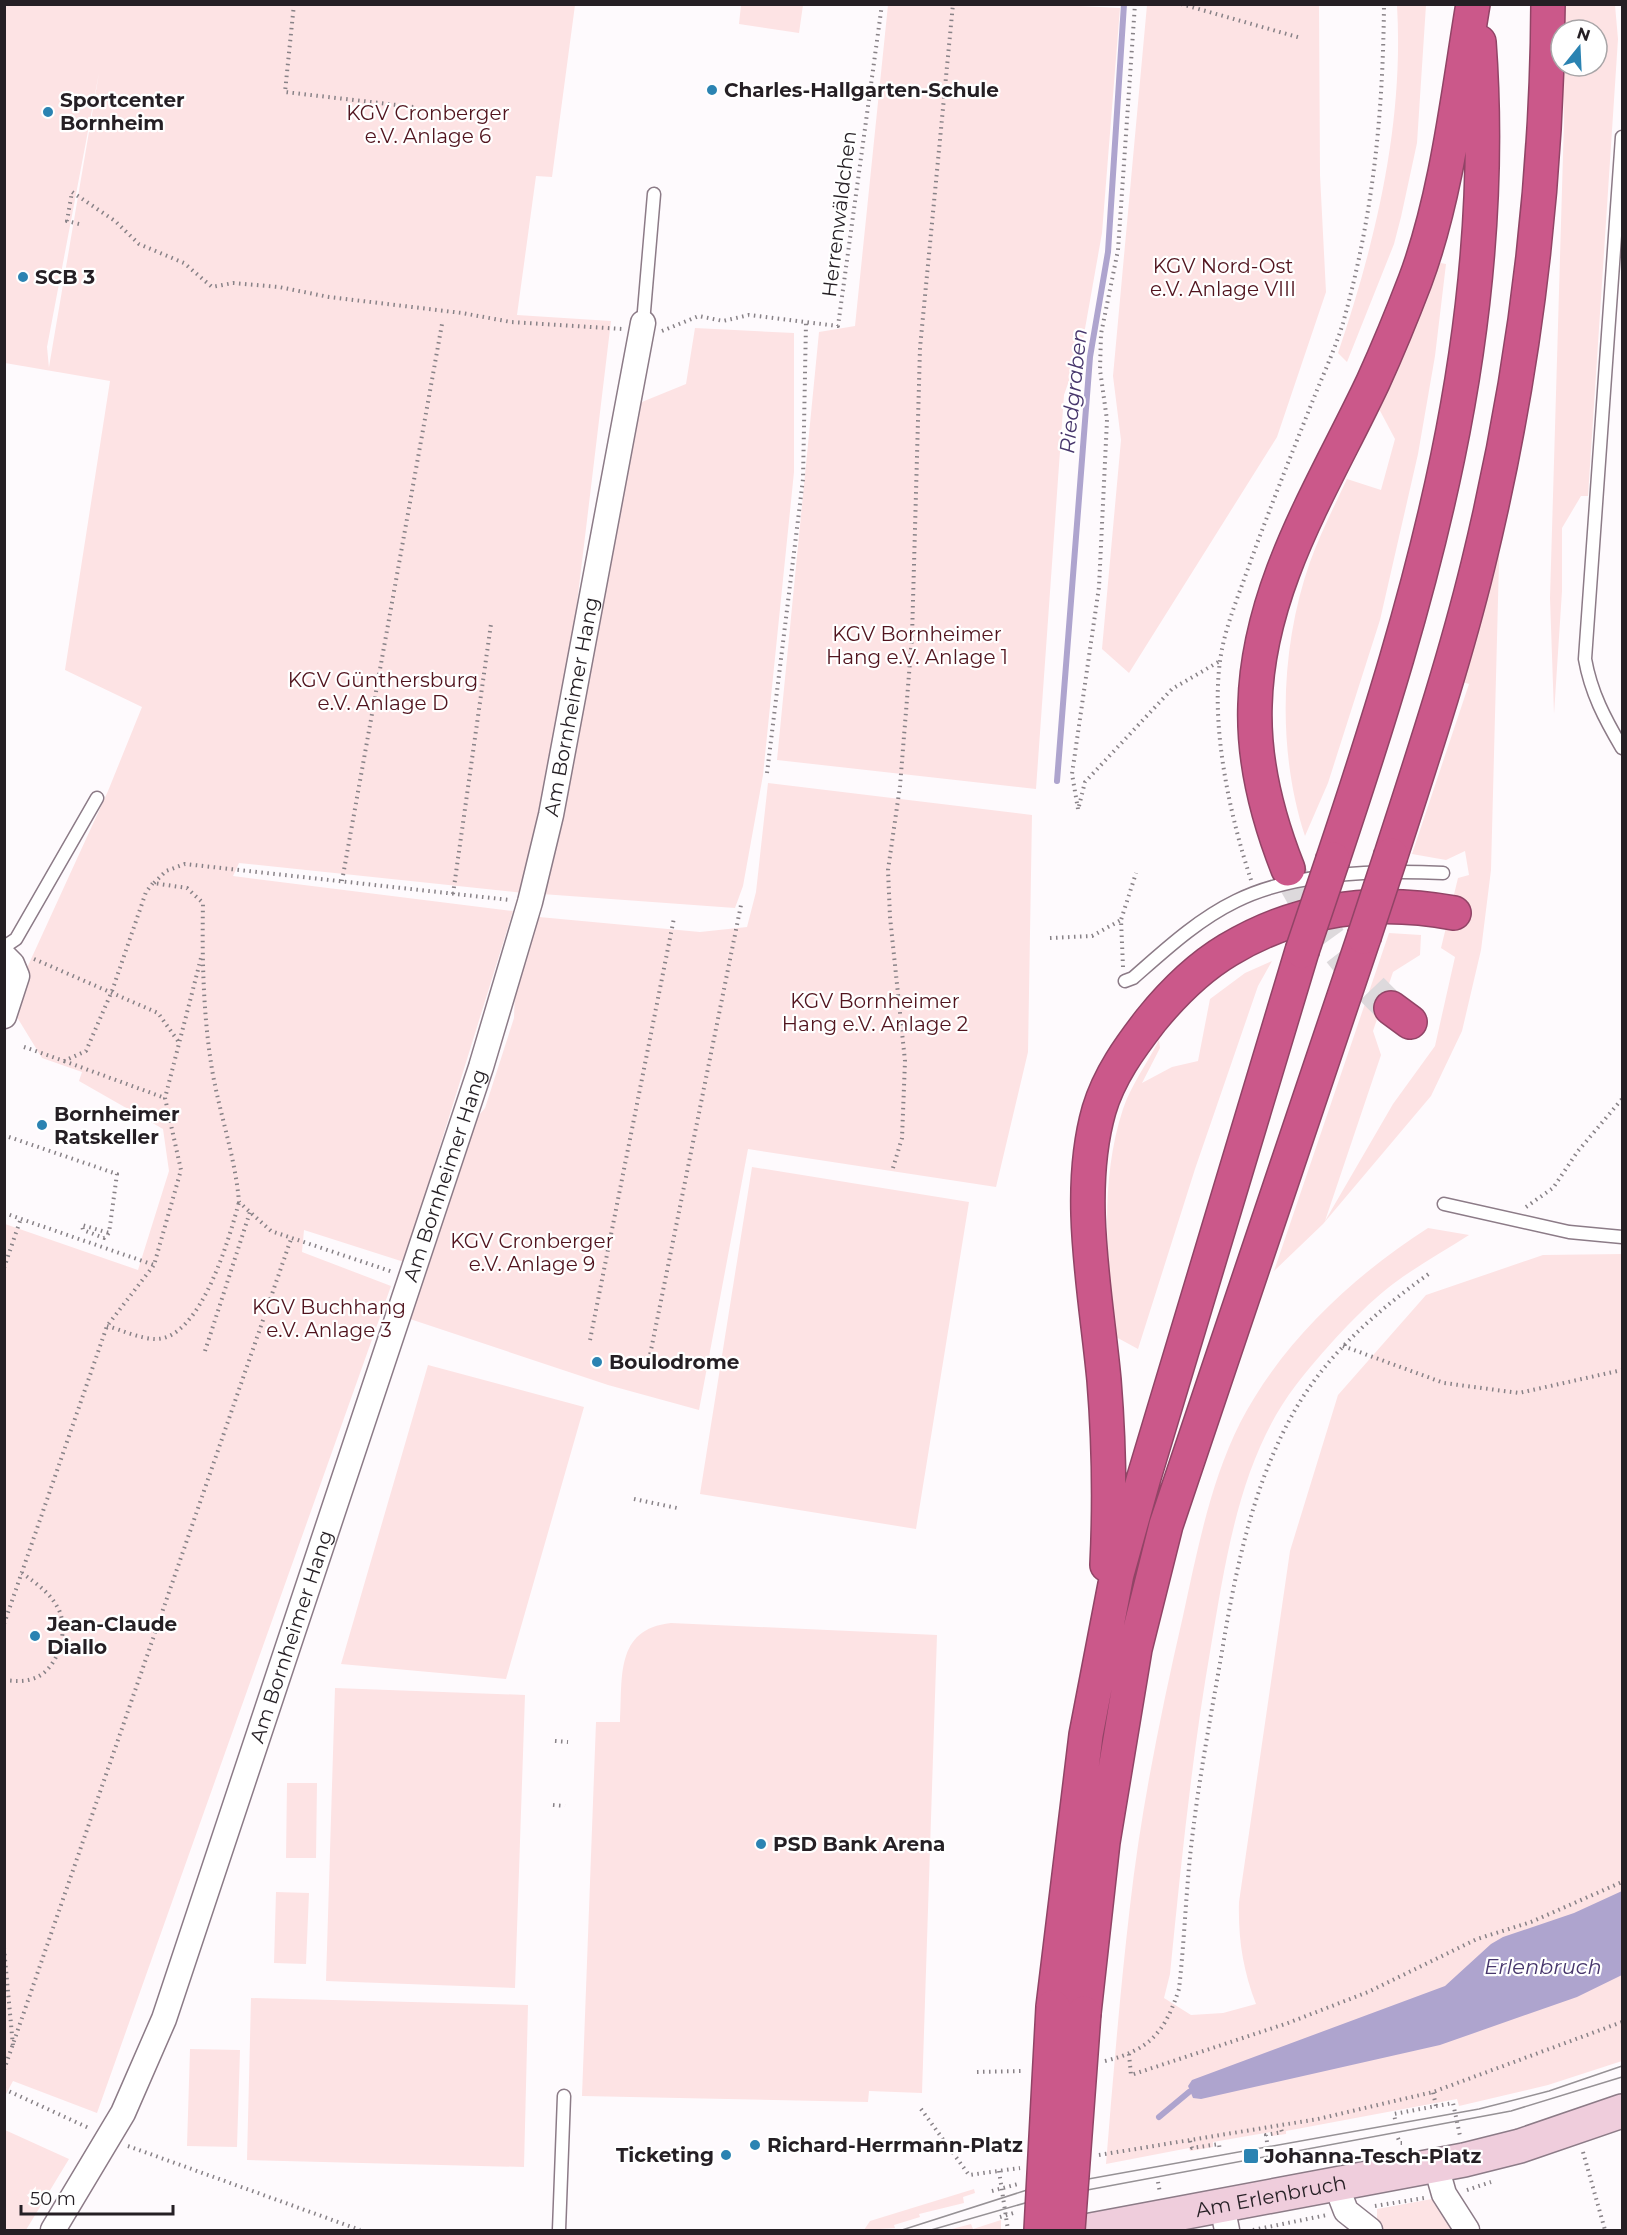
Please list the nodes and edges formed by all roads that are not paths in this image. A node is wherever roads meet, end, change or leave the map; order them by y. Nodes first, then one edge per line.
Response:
1 (1475, 4) edge
2 (1548, 4) edge
3 (1623, 137) edge
4 (654, 194) dead end
5 (642, 329) joint
6 (1623, 748) edge
7 (97, 798) dead end
8 (1288, 868) tunnel mouth
9 (1443, 873) dead end
10 (1454, 913) dead end
11 (13, 956) edge
12 (1125, 981) road end
13 (4, 1016) edge
14 (1444, 1204) dead end
15 (1623, 1237) edge
16 (1103, 1640) junction
17 (1069, 2010) junction
18 (564, 2096) dead end
19 (1623, 2111) edge
20 (1440, 2180) junction
21 (1341, 2198) junction
22 (1224, 2218) edge
23 (1031, 2221) edge
24 (53, 2230) edge
25 (559, 2230) edge
26 (1068, 2230) edge
27 (1091, 2230) edge
28 (1370, 2230) edge
29 (1467, 2230) edge

1 - 8 highway
1 - 16 highway, bridge
2 - 17 highway, bridge
3 - 6 lane
4 - 5 lane
5 - 24 street, Am Bornheimer Hang
7 - 11 lane
9 - 12 lane
10 - 16 highway
11 - 13 street
14 - 15 lane
16 - 17 highway
17 - 23 highway, bridge
17 - 26 highway, bridge
18 - 25 lane
19 - 20 main road, Am Erlenbruch
20 - 21 main road, Am Erlenbruch
20 - 29 street
21 - 22 main road, Am Erlenbruch
21 - 28 street
22 - 27 main road, Am Erlenbruch

